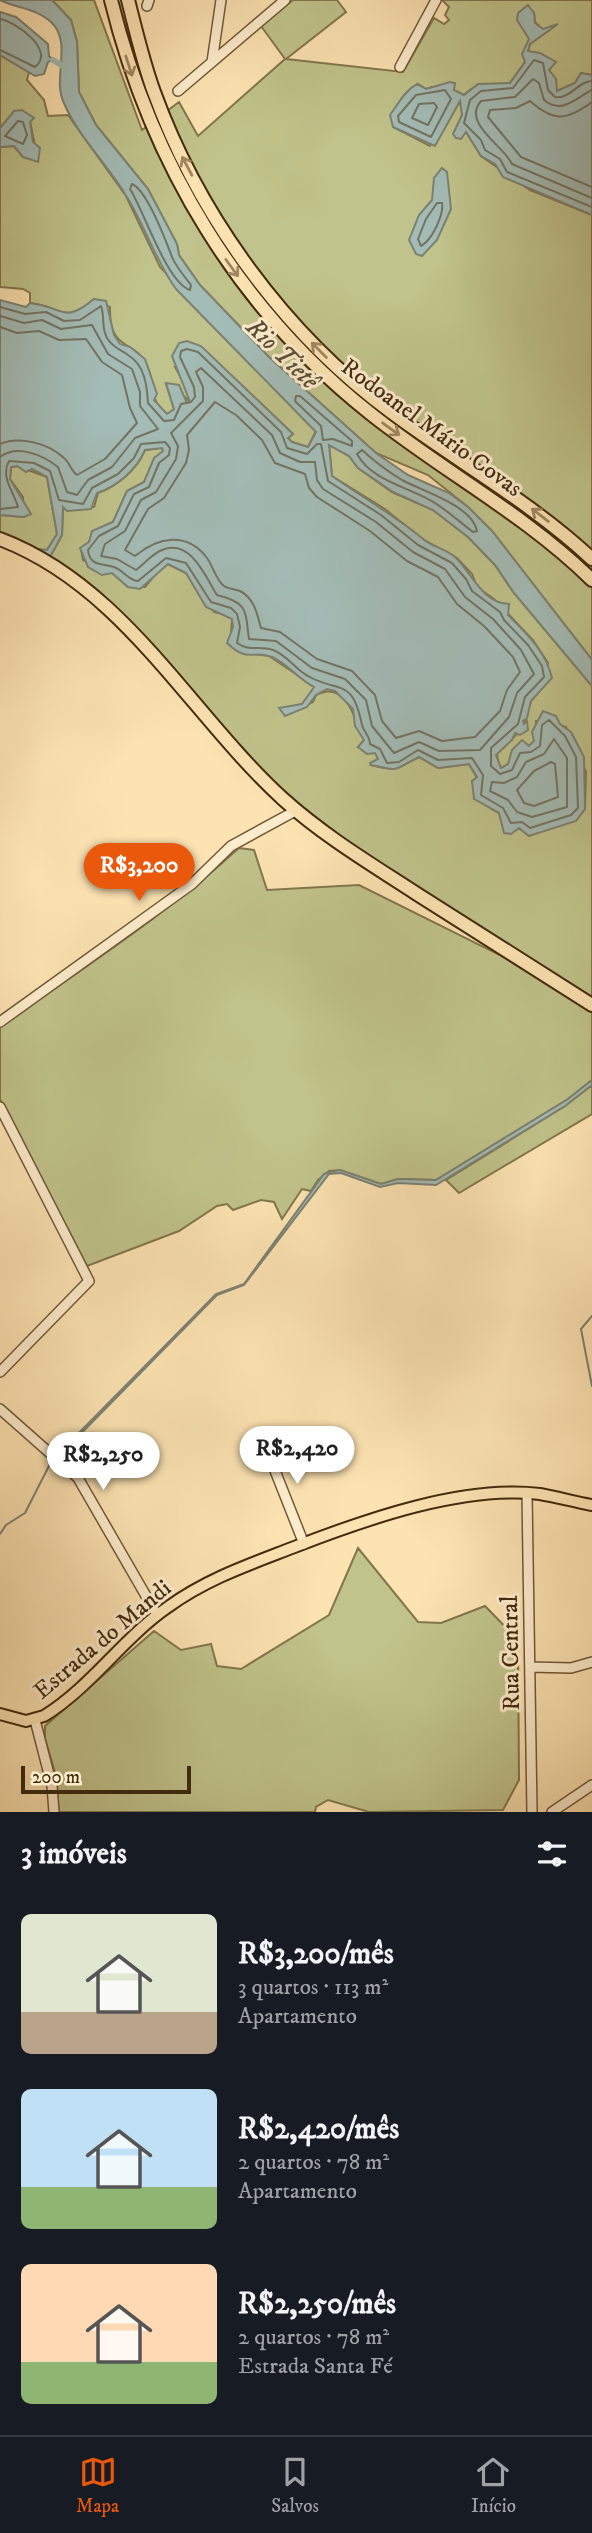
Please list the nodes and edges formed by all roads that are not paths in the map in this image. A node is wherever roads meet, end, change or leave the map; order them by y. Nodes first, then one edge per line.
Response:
1 (111, 0) edge
2 (128, 0) edge
3 (220, 0) edge
4 (285, 0) edge
5 (436, 0) edge
6 (212, 62) junction
7 (400, 67) dead end
8 (178, 91) dead end
9 (0, 539) edge
10 (592, 559) edge
11 (592, 580) edge
12 (297, 810) junction
13 (592, 1005) edge
14 (0, 1022) edge
15 (0, 1107) edge
16 (0, 1372) edge
17 (0, 1409) edge
18 (270, 1434) dead end
19 (527, 1494) junction
20 (592, 1505) edge
21 (304, 1544) junction
22 (157, 1615) junction
23 (592, 1662) edge
24 (530, 1667) junction
25 (0, 1714) edge
26 (35, 1720) junction
27 (592, 1785) edge
28 (54, 1812) edge
29 (531, 1812) edge
30 (552, 1812) edge

1 -> 11 highway, Rodoanel Mário Covas
10 -> 2 highway, Rodoanel Mário Covas
3 - 6 street
4 - 6 street
5 - 7 street
6 - 8 street
9 - 12 highway
12 - 13 highway
12 - 14 street
15 - 16 street
17 - 22 street
18 - 21 street
19 - 20 main road, Estrada do Mandi
19 - 21 main road, Estrada do Mandi
19 - 24 street, Rua Central
21 - 22 main road, Estrada do Mandi
22 - 26 main road, Estrada do Mandi
23 - 24 street
24 - 29 street, Rua Central
25 - 26 main road, Estrada do Mandi
26 - 28 street
27 - 30 street

